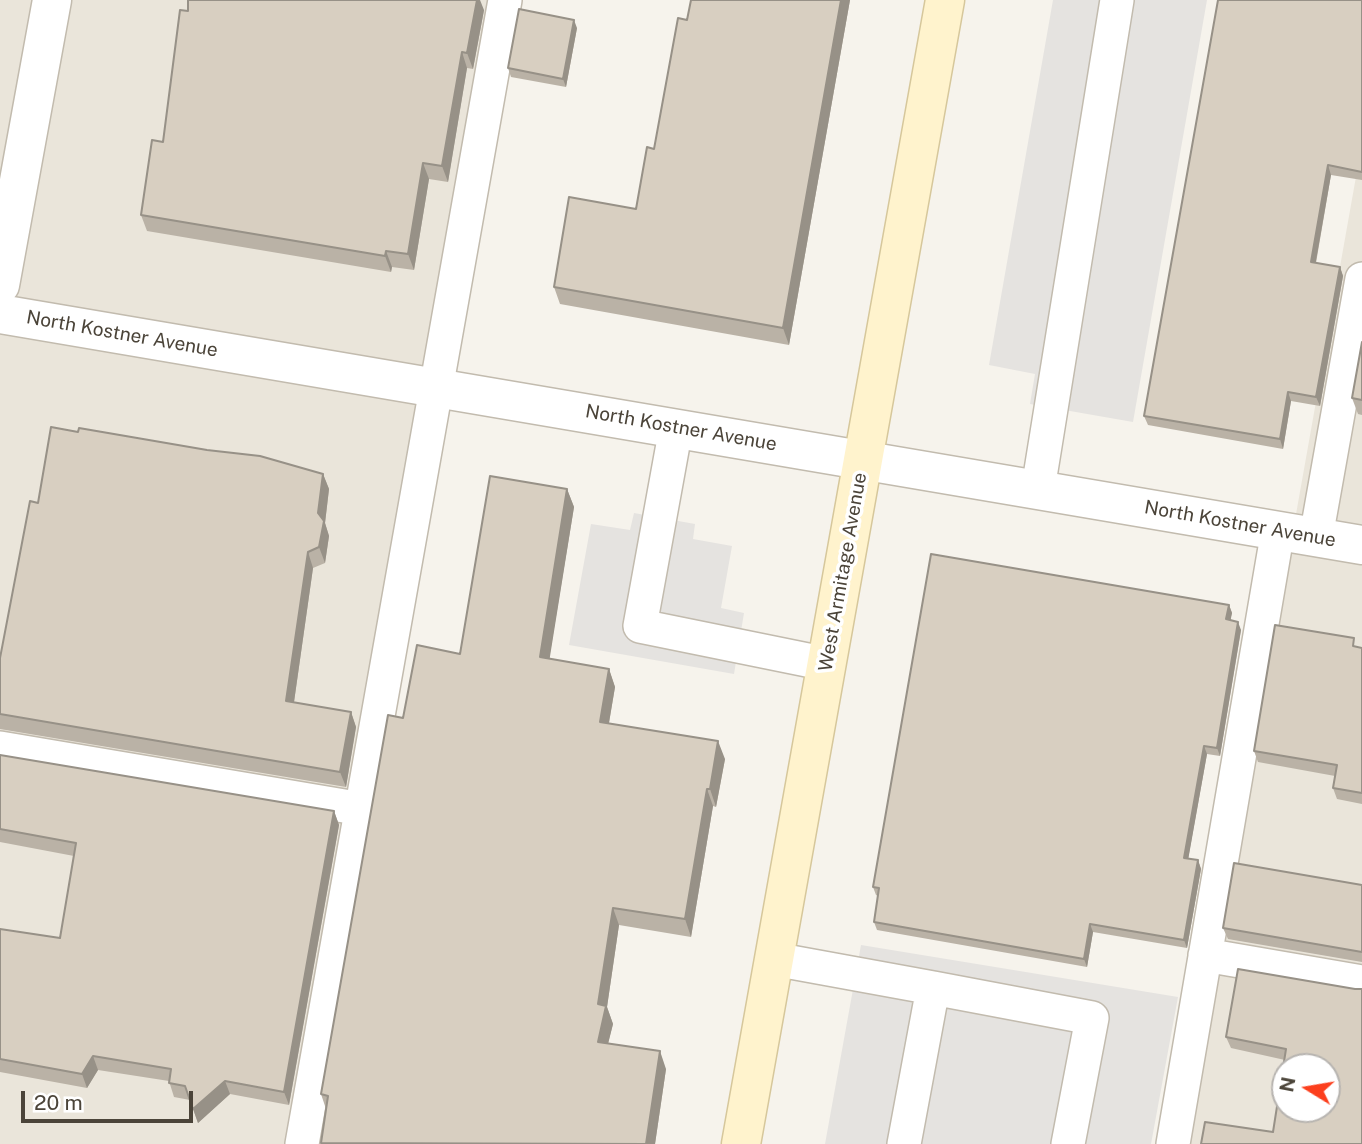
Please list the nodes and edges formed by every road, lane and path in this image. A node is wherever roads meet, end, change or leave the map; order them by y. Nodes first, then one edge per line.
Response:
1 (51, 0) edge
2 (505, 0) edge
3 (945, 0) edge
4 (1117, 0) edge
5 (1362, 279) edge
6 (0, 285) edge
7 (0, 314) edge
8 (437, 387) junction
9 (676, 428) junction
10 (863, 460) junction
11 (1038, 489) junction
12 (1278, 530) junction
13 (1316, 537) junction
14 (1362, 545) edge
15 (827, 664) junction
16 (0, 748) edge
17 (362, 809) junction
18 (1205, 955) junction
19 (774, 959) junction
20 (1362, 982) edge
21 (933, 988) junction
22 (302, 1144) edge
23 (741, 1144) edge
24 (904, 1144) edge
25 (1068, 1144) edge
26 (1173, 1144) edge

1 - 6 street
2 - 8 lane
3 - 10 main road, West Armitage Avenue
4 - 11 lane
5 - 13 lane
7 - 8 street, North Kostner Avenue
8 - 9 street, North Kostner Avenue
8 - 17 lane
9 - 10 street, North Kostner Avenue
9 - 15 lane
10 - 11 street, North Kostner Avenue
10 - 15 main road, West Armitage Avenue
11 - 12 street, North Kostner Avenue
12 - 13 street, North Kostner Avenue
12 - 18 lane
13 - 14 street, North Kostner Avenue
15 - 19 main road, West Armitage Avenue
16 - 17 lane
17 - 22 lane
18 - 20 lane
18 - 26 lane
19 - 21 lane
19 - 23 main road, West Armitage Avenue
21 - 24 lane
21 - 25 lane

